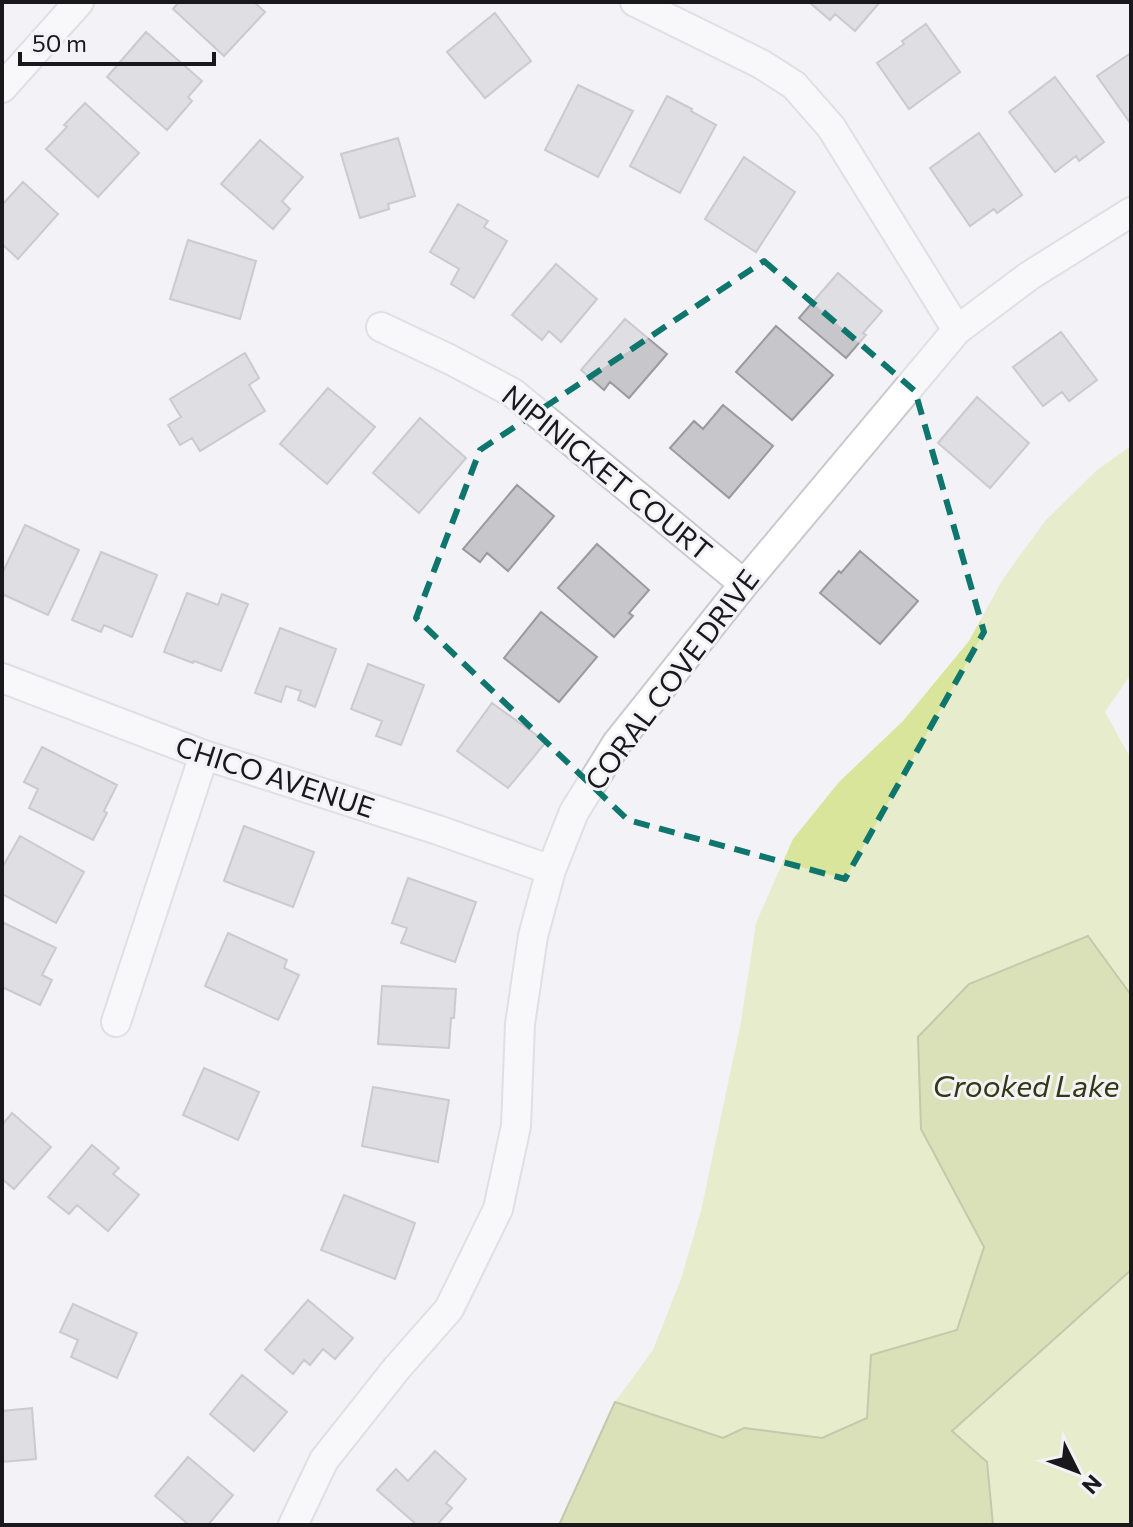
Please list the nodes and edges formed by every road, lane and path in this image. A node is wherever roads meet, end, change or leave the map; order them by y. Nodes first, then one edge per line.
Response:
1 (79, 2) edge
2 (635, 2) edge
3 (2, 88) edge
4 (1131, 212) edge
5 (381, 327) dead end
6 (957, 330) junction
7 (744, 584) junction
8 (2, 678) edge
9 (204, 755) junction
10 (551, 870) junction
11 (116, 1022) dead end
12 (293, 1525) edge

1 - 3 street
2 - 6 street
4 - 6 street, CORAL COVE DRIVE
5 - 7 street, NIPINICKET COURT
6 - 7 street, CORAL COVE DRIVE
7 - 10 street, CORAL COVE DRIVE
8 - 9 street, CHICO AVENUE
9 - 10 street, CHICO AVENUE
9 - 11 street
10 - 12 street, CORAL COVE DRIVE

